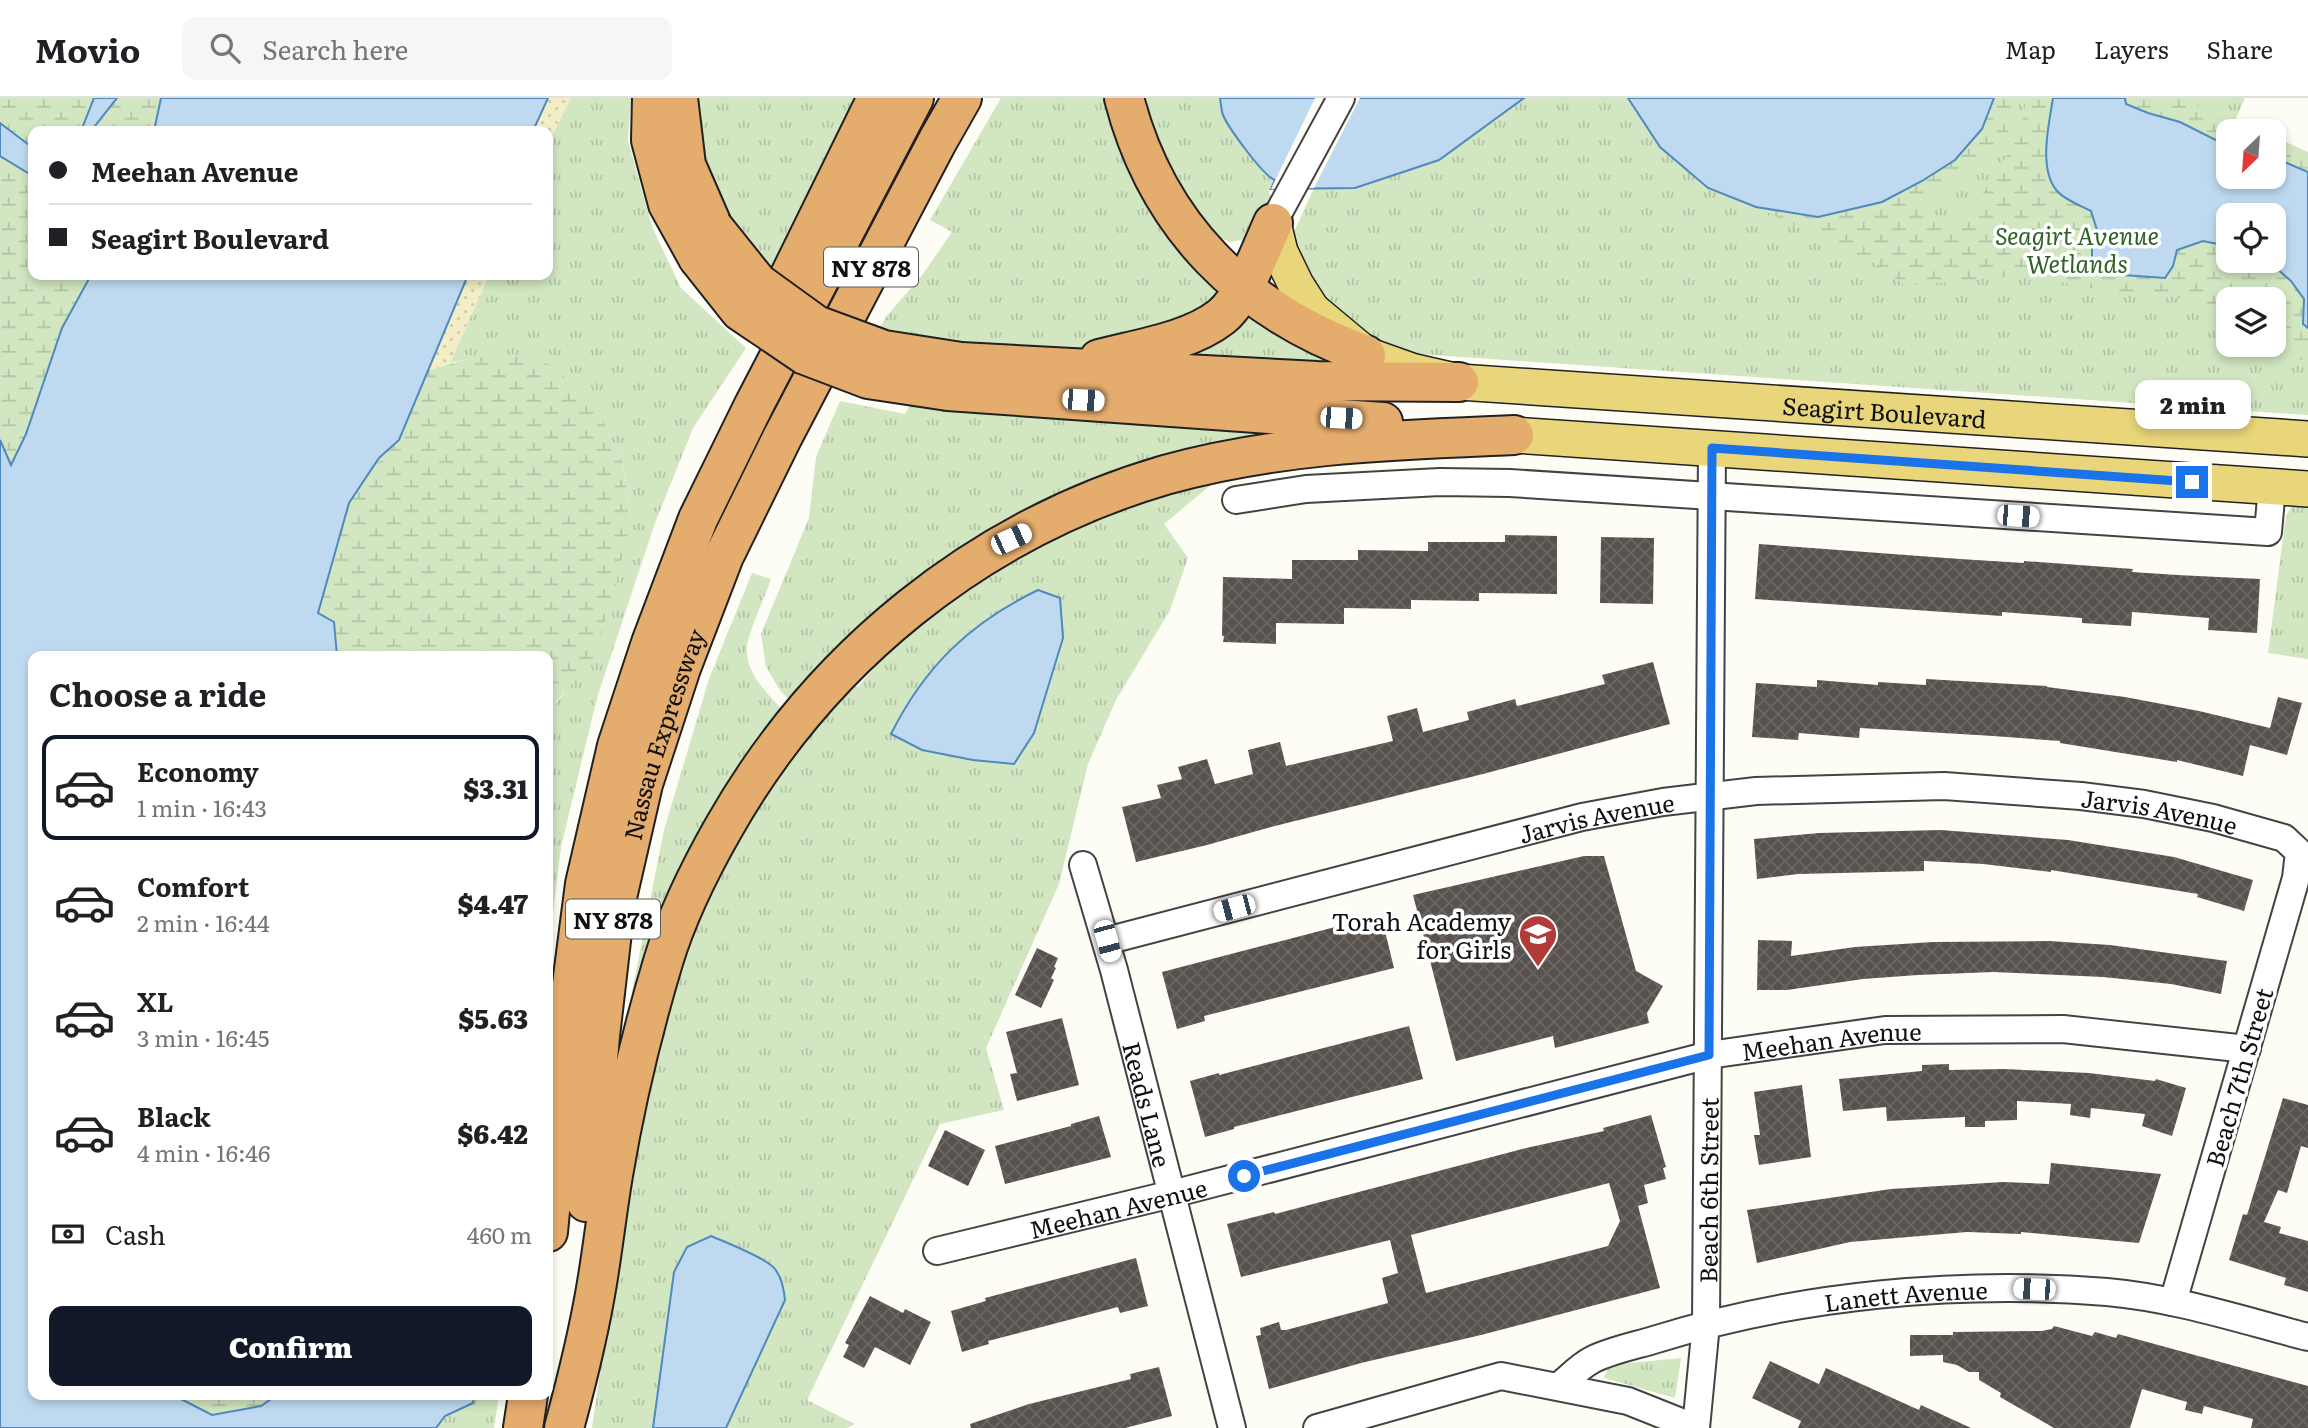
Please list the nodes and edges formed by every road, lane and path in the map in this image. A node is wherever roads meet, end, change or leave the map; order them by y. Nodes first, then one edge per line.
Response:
1 (652, 98) edge
2 (678, 98) edge
3 (877, 98) edge
4 (914, 98) edge
5 (962, 98) edge
6 (1124, 98) edge
7 (1341, 98) edge
8 (1273, 223) junction
9 (705, 242) junction
10 (1243, 288) junction
11 (1366, 355) junction
12 (1063, 368) junction
13 (954, 376) junction
14 (1459, 382) junction
15 (1514, 436) junction
16 (2308, 439) edge
17 (1712, 448) junction
18 (2272, 488) junction
19 (2308, 489) edge
20 (1711, 497) junction
21 (1236, 500) dead end
22 (617, 746) junction
23 (1710, 795) junction
24 (2298, 852) joint
25 (1083, 865) dead end
26 (1107, 941) junction
27 (2247, 1049) junction
28 (1709, 1055) junction
29 (553, 1179) edge
30 (1172, 1194) junction
31 (937, 1251) dead end
32 (2173, 1302) junction
33 (1706, 1324) junction
34 (2308, 1337) edge
35 (1559, 1386) junction
36 (527, 1400) edge
37 (523, 1428) edge
38 (562, 1428) edge
39 (1232, 1428) edge
40 (1317, 1428) edge
41 (1696, 1428) edge

1 - 9 highway
2 - 9 highway
3 - 22 highway
4 - 22 highway, Nassau Expressway / NY 878
5 - 38 highway, Nassau Expressway / NY 878
6 - 10 highway
7 - 8 street
8 - 10 highway
8 - 11 main road
9 - 13 highway, bridge
10 - 11 highway
10 - 12 highway
11 - 14 main road, Seagirt Boulevard
12 - 13 highway
12 - 14 highway
13 - 15 highway
14 - 16 main road, Seagirt Boulevard
15 - 17 main road, Seagirt Boulevard
15 - 38 highway
17 - 18 main road, Seagirt Boulevard
17 - 20 street, Beach 6th Street
18 - 19 main road, Seagirt Boulevard
18 - 20 street
20 - 21 street
20 - 23 street, Beach 6th Street
22 - 29 highway, Nassau Expressway / NY 878
23 - 24 street, Jarvis Avenue
23 - 26 street, Jarvis Avenue
23 - 28 street, Beach 6th Street
24 - 27 street, Beach 7th Street
25 - 26 street, Reads Lane
26 - 30 street, Reads Lane
27 - 28 street, Meehan Avenue
27 - 32 street, Beach 7th Street
28 - 30 street, Meehan Avenue
28 - 33 street, Beach 6th Street
30 - 31 street, Meehan Avenue
30 - 39 street, Reads Lane
32 - 33 street, Lanett Avenue
32 - 34 street, Lanett Avenue
33 - 35 street, Lanett Avenue
33 - 41 street, Beach 6th Street
35 - 40 street
35 - 41 street
36 - 37 highway

